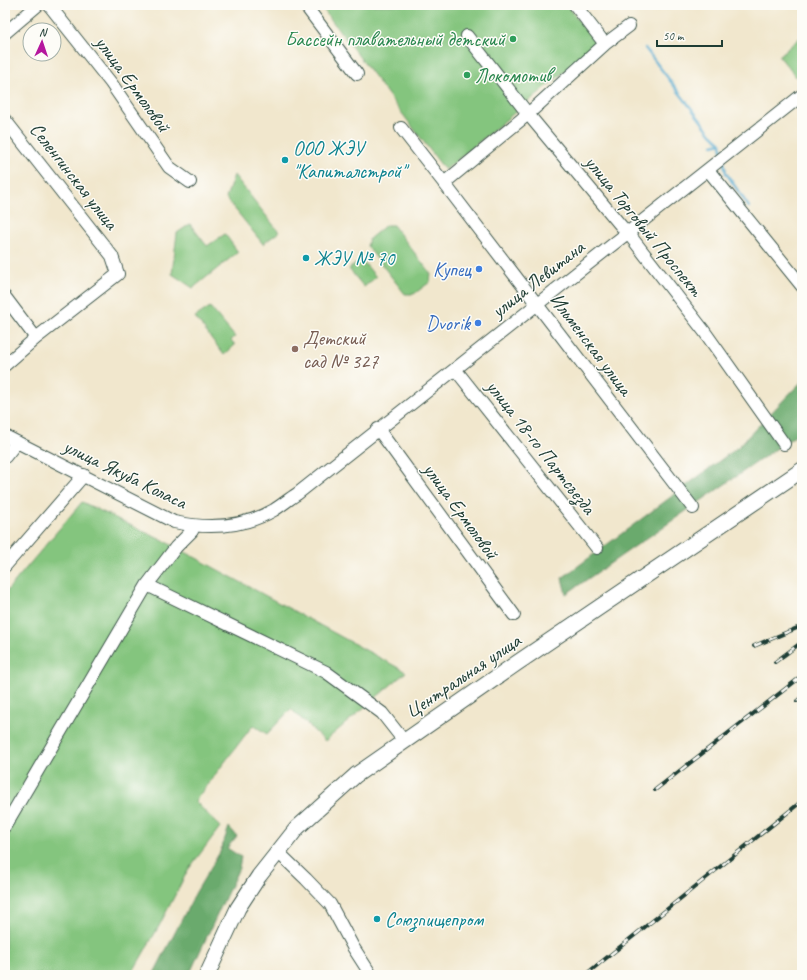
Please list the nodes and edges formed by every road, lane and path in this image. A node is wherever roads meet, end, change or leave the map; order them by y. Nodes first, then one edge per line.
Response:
1 (38, 5) edge
2 (49, 5) edge
3 (305, 5) edge
4 (576, 5) edge
5 (629, 26) dead end
6 (5, 33) edge
7 (467, 36) dead end
8 (605, 44) junction
9 (357, 74) dead end
10 (802, 95) edge
11 (528, 114) junction
12 (5, 120) edge
13 (400, 128) dead end
14 (708, 170) junction
15 (190, 182) dead end
16 (444, 183) junction
17 (628, 232) junction
18 (802, 286) edge
19 (5, 298) edge
20 (537, 304) junction
21 (36, 338) junction
22 (5, 365) edge
23 (455, 369) junction
24 (378, 429) junction
25 (5, 436) edge
26 (17, 442) junction
27 (784, 444) dead end
28 (5, 457) edge
29 (802, 470) edge
30 (84, 475) junction
31 (297, 494) joint
32 (692, 508) dead end
33 (194, 526) junction
34 (597, 548) dead end
35 (5, 566) edge
36 (147, 585) junction
37 (514, 615) dead end
38 (404, 741) junction
39 (5, 826) edge
40 (278, 852) junction
41 (207, 975) edge
42 (371, 975) edge

1 - 6 street
2 - 15 street, улица Ермоловой
3 - 9 street
4 - 8 street
5 - 8 street
7 - 11 street, улица Торговый Проспект
8 - 11 street
10 - 14 street, улица Левитана
11 - 16 street
11 - 17 street, улица Торговый Проспект
12 - 21 street, Селенгинская улица
13 - 16 street, Ильменская улица
14 - 17 street, улица Левитана
14 - 18 street
16 - 20 street, Ильменская улица
17 - 20 street, улица Левитана
17 - 27 street, улица Торговый Проспект
19 - 21 street
20 - 23 street, улица Левитана
20 - 32 street, Ильменская улица
21 - 22 street
23 - 24 street, улица Левитана
23 - 34 street, улица 18-го Партсъезда
24 - 31 street, улица Левитана
24 - 37 street, улица Ермоловой
25 - 26 street, улица Якуба Коласа
26 - 28 street
26 - 30 street, улица Якуба Коласа
29 - 38 main road, Центральная улица
30 - 33 street, улица Якуба Коласа
30 - 35 street
31 - 33 street, улица Якуба Коласа
33 - 36 street
36 - 38 street
36 - 39 street
38 - 40 main road, Центральная улица
40 - 41 main road, Центральная улица
40 - 42 street

